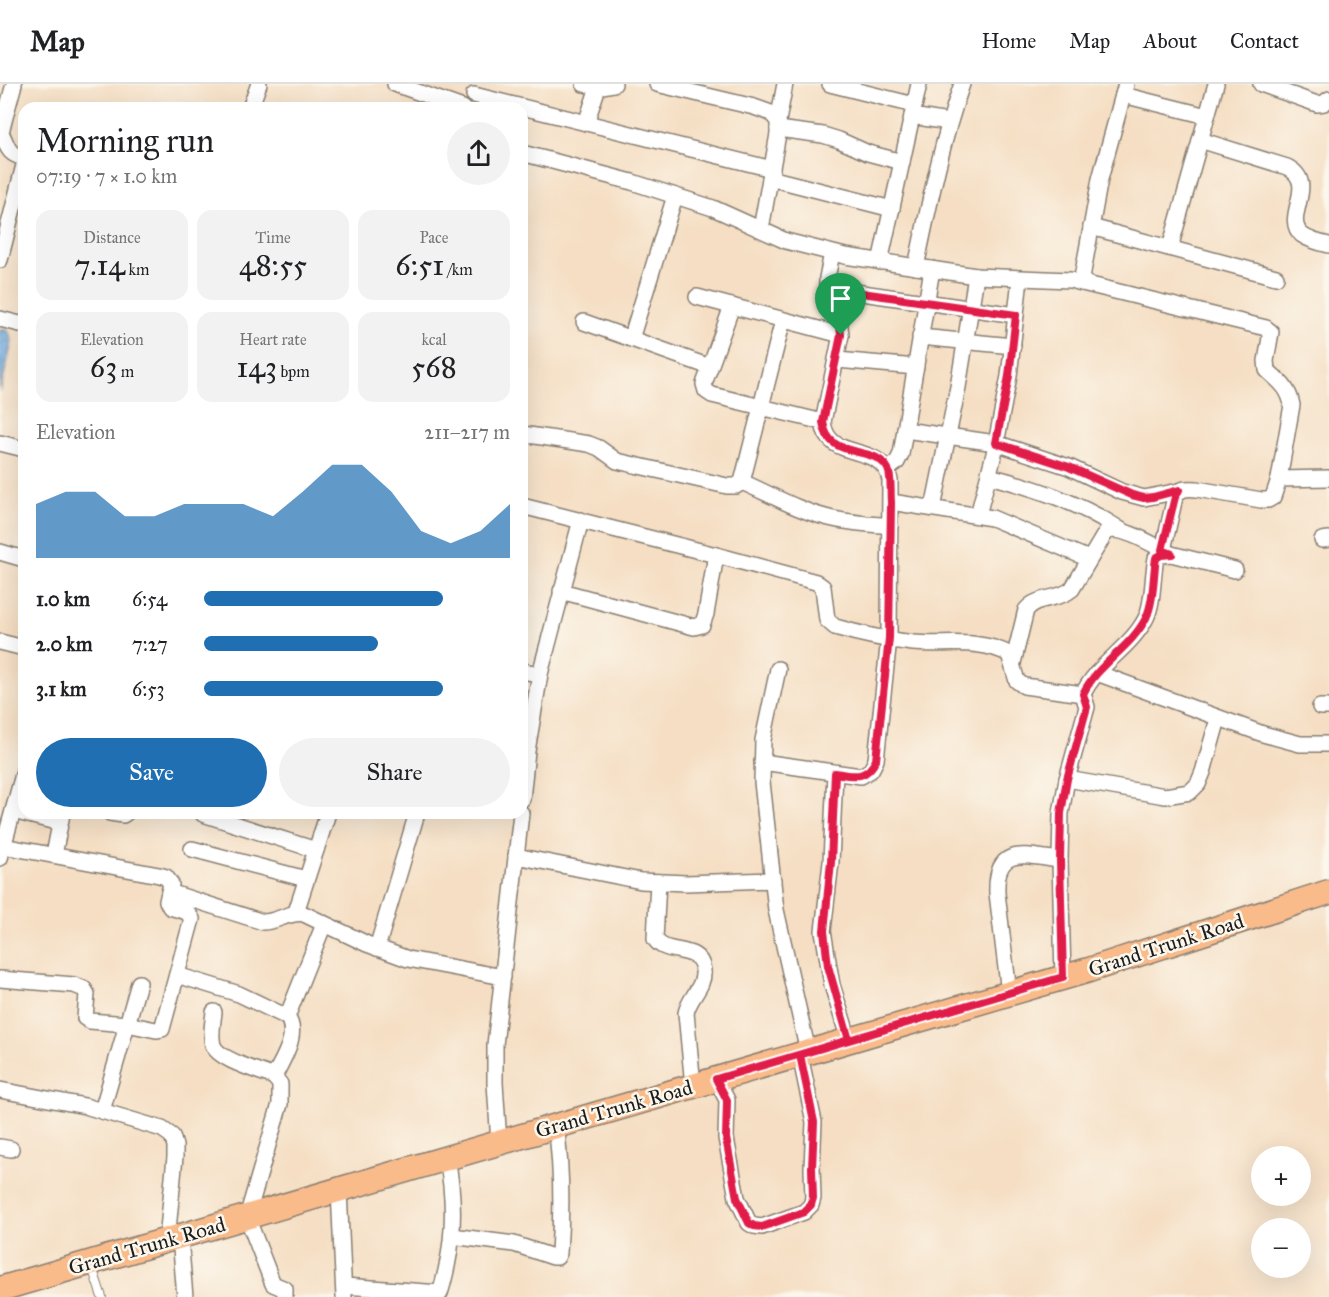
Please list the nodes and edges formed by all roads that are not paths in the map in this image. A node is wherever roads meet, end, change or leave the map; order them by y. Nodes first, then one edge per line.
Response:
1 (14, 84) edge
2 (395, 84) edge
3 (614, 84) edge
4 (657, 84) edge
5 (785, 84) edge
6 (830, 84) edge
7 (919, 84) edge
8 (962, 84) edge
9 (1216, 84) edge
10 (1261, 84) edge
11 (253, 85) edge
12 (591, 86) edge
13 (1124, 89) edge
14 (474, 96) edge
15 (1329, 99) edge
16 (251, 102) edge
17 (446, 102) edge
18 (499, 102) edge
19 (528, 109) edge
20 (913, 111) junction
21 (1207, 116) junction
22 (948, 122) junction
23 (586, 123) junction
24 (778, 125) junction
25 (1, 132) edge
26 (1200, 140) junction
27 (528, 155) edge
28 (18, 156) edge
29 (902, 162) junction
30 (771, 174) junction
31 (18, 195) edge
32 (675, 196) junction
33 (892, 209) junction
34 (5, 219) edge
35 (1091, 227) junction
36 (761, 229) junction
37 (1329, 245) edge
38 (1170, 248) junction
39 (832, 253) junction
40 (0, 260) edge
41 (880, 262) junction
42 (916, 267) junction
43 (932, 269) junction
44 (976, 276) junction
45 (1276, 277) dead end
46 (1020, 279) junction
47 (1081, 283) junction
48 (827, 288) junction
49 (697, 297) dead end
50 (926, 303) junction
51 (732, 306) junction
52 (971, 309) junction
53 (1016, 315) junction
54 (0, 319) edge
55 (783, 320) junction
56 (584, 322) dead end
57 (18, 324) edge
58 (841, 335) junction
59 (920, 337) junction
60 (631, 339) junction
61 (967, 343) junction
62 (1013, 346) junction
63 (837, 360) junction
64 (710, 367) junction
65 (916, 367) junction
66 (762, 408) junction
67 (823, 422) junction
68 (905, 430) junction
69 (528, 435) edge
70 (948, 436) junction
71 (0, 443) edge
72 (996, 443) junction
73 (18, 448) edge
74 (888, 469) junction
75 (988, 476) junction
76 (1329, 478) edge
77 (1279, 479) junction
78 (742, 482) junction
79 (1179, 490) junction
80 (891, 502) junction
81 (528, 507) edge
82 (933, 508) junction
83 (978, 515) junction
84 (581, 520) junction
85 (890, 526) junction
86 (1121, 530) junction
87 (0, 552) edge
88 (1167, 552) junction
89 (716, 555) junction
90 (18, 557) edge
91 (1089, 559) junction
92 (1235, 570) dead end
93 (561, 591) junction
94 (889, 638) junction
95 (0, 642) edge
96 (18, 646) edge
97 (1013, 663) junction
98 (777, 669) dead end
99 (528, 672) edge
100 (1097, 673) junction
101 (540, 674) junction
102 (1083, 694) junction
103 (528, 710) edge
104 (1218, 719) junction
105 (1329, 744) edge
106 (762, 762) junction
107 (835, 773) junction
108 (1067, 779) junction
109 (18, 792) edge
110 (13, 810) junction
111 (18, 811) edge
112 (62, 819) edge
113 (232, 819) edge
114 (326, 819) edge
115 (415, 819) edge
116 (520, 819) edge
117 (192, 849) dead end
118 (316, 850) junction
119 (2, 852) edge
120 (54, 855) junction
121 (516, 856) junction
122 (1060, 860) junction
123 (306, 879) junction
124 (773, 880) junction
125 (658, 882) junction
126 (169, 892) junction
127 (1329, 892) edge
128 (296, 912) junction
129 (324, 924) junction
130 (377, 948) junction
131 (177, 975) junction
132 (503, 977) junction
133 (1063, 977) junction
134 (0, 979) edge
135 (139, 983) dead end
136 (1009, 993) junction
137 (214, 1012) dead end
138 (287, 1017) junction
139 (128, 1023) junction
140 (849, 1040) junction
141 (804, 1054) junction
142 (274, 1077) junction
143 (705, 1083) junction
144 (0, 1090) edge
145 (102, 1111) junction
146 (556, 1126) junction
147 (499, 1143) junction
148 (447, 1158) junction
149 (339, 1190) junction
150 (247, 1217) junction
151 (452, 1236) junction
152 (174, 1239) junction
153 (90, 1263) junction
154 (0, 1290) edge
155 (344, 1292) edge
156 (102, 1297) edge
157 (185, 1297) edge
158 (285, 1297) edge

1 - 25 street
2 - 17 street
3 - 12 street
4 - 24 street
5 - 24 street
6 - 20 street
7 - 20 street
8 - 22 street
9 - 21 street
10 - 15 street
11 - 16 street
12 - 23 street
13 - 21 street
13 - 35 street
14 - 18 street
19 - 23 street
20 - 22 street
20 - 29 street
21 - 26 street
22 - 42 street
23 - 30 street
24 - 29 street
24 - 30 street
25 - 28 street
26 - 37 street
26 - 38 street
27 - 32 street
29 - 33 street
30 - 33 street
30 - 36 street
31 - 34 street
32 - 36 street
32 - 60 street
33 - 41 street
34 - 40 street
35 - 38 street
35 - 47 street
36 - 39 street
38 - 45 street
39 - 41 street
39 - 48 street
41 - 42 street
42 - 43 street
43 - 44 street
43 - 50 street
44 - 46 street
44 - 52 street
46 - 47 street
46 - 53 street
47 - 77 street
48 - 50 street
48 - 58 street
49 - 51 street
50 - 52 street
50 - 59 street
51 - 55 street
51 - 64 street
52 - 53 street
52 - 61 street
53 - 62 street
54 - 57 street
55 - 58 street
55 - 66 street
56 - 60 street
58 - 63 street
59 - 61 street
59 - 65 street
60 - 64 street
61 - 62 street
61 - 70 street
62 - 72 street
63 - 65 street
63 - 67 street
64 - 66 street
65 - 68 street
66 - 67 street
66 - 78 street
67 - 74 street
68 - 70 street
68 - 74 street
69 - 78 street
70 - 72 street
70 - 82 street
71 - 73 street
72 - 75 street
72 - 79 street
74 - 80 street
75 - 83 street
75 - 86 street
76 - 77 street
77 - 79 street
78 - 85 street
79 - 88 street
80 - 82 street
80 - 85 street
81 - 84 street
82 - 83 street
83 - 91 street
84 - 89 street
84 - 93 street
85 - 94 street
86 - 88 street
86 - 91 street
87 - 90 street
88 - 92 street
88 - 100 street
89 - 93 street
89 - 94 street
91 - 97 street
93 - 101 street
94 - 97 street
94 - 107 street
95 - 96 street
97 - 102 street
98 - 106 street
99 - 101 street
100 - 102 street
100 - 104 street
101 - 103 street
102 - 108 street
104 - 105 street
104 - 108 street
106 - 107 street
106 - 124 street
107 - 140 street
108 - 122 street
109 - 110 street
110 - 111 street
110 - 119 street
112 - 120 street
113 - 118 street
114 - 118 street
115 - 130 street
116 - 121 street
117 - 123 street
118 - 123 street
119 - 120 street
120 - 126 street
121 - 125 street
121 - 132 street
122 - 133 street
122 - 136 street
123 - 128 street
124 - 125 street
124 - 141 street
125 - 143 street
126 - 128 street
126 - 131 street
127 - 133 main road, Grand Trunk Road
128 - 129 street
129 - 130 street
129 - 138 street
130 - 132 street
131 - 138 street
131 - 139 street
132 - 147 street
133 - 136 main road, Grand Trunk Road
134 - 139 street
135 - 139 street
136 - 140 main road, Grand Trunk Road
137 - 142 street
138 - 142 street
139 - 145 street
140 - 141 main road, Grand Trunk Road
141 - 143 main road, Grand Trunk Road
141 - 143 street
142 - 150 street
143 - 146 main road, Grand Trunk Road
144 - 145 street
145 - 152 street
146 - 147 main road, Grand Trunk Road
146 - 151 street
147 - 148 main road, Grand Trunk Road
148 - 149 main road, Grand Trunk Road
148 - 151 street
149 - 150 main road, Grand Trunk Road
149 - 155 street
150 - 152 main road, Grand Trunk Road
150 - 158 street
151 - 155 street
152 - 153 main road, Grand Trunk Road
152 - 157 street
153 - 154 main road, Grand Trunk Road
153 - 156 lane

